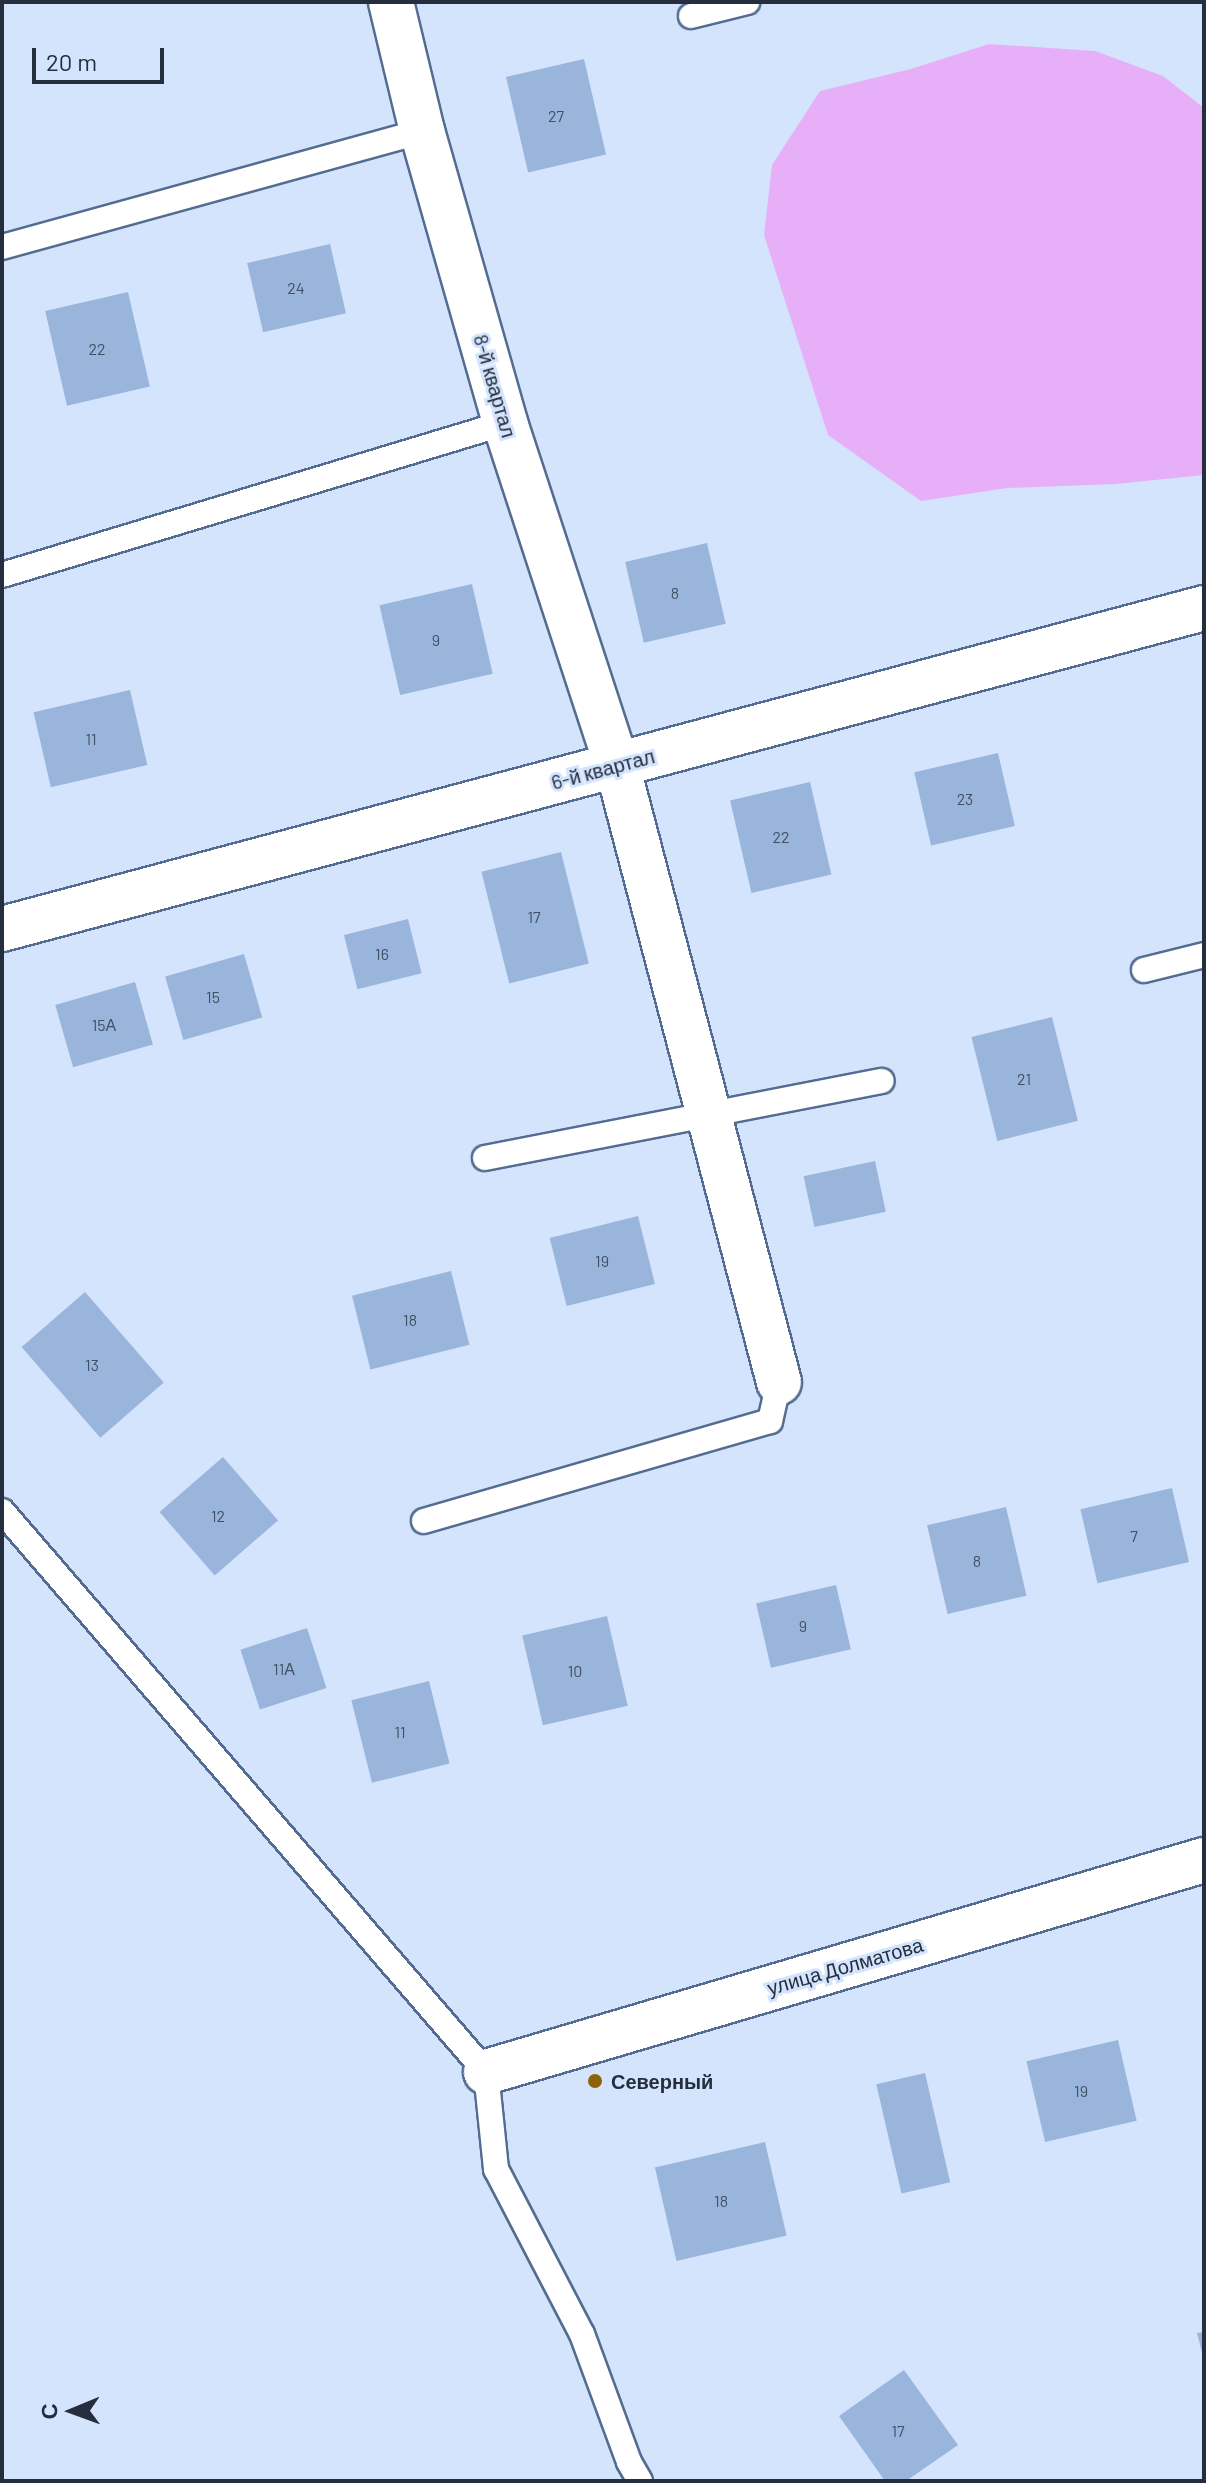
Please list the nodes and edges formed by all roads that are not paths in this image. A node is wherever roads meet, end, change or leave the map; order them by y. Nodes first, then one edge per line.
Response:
1 (391, 2) edge
2 (747, 2) edge
3 (691, 16) dead end
4 (422, 131) junction
5 (2, 247) edge
6 (505, 423) junction
7 (2, 575) edge
8 (1204, 608) edge
9 (617, 765) junction
10 (2, 929) edge
11 (1204, 955) edge
12 (1144, 970) dead end
13 (882, 1081) dead end
14 (708, 1113) junction
15 (485, 1158) dead end
16 (779, 1382) joint
17 (2, 1511) edge
18 (424, 1521) dead end
19 (1204, 1860) edge
20 (486, 2072) junction
21 (640, 2481) edge

1 - 4 street, 8-й квартал
2 - 3 lane
4 - 5 lane
4 - 6 street, 8-й квартал
6 - 7 lane
6 - 9 street, 8-й квартал
8 - 9 street, 6-й квартал
9 - 10 street, 6-й квартал
9 - 14 street, 8-й квартал
11 - 12 lane
13 - 14 lane
14 - 15 lane
14 - 16 street, 8-й квартал
16 - 18 lane
17 - 20 lane
19 - 20 street, улица Долматова
20 - 21 lane

